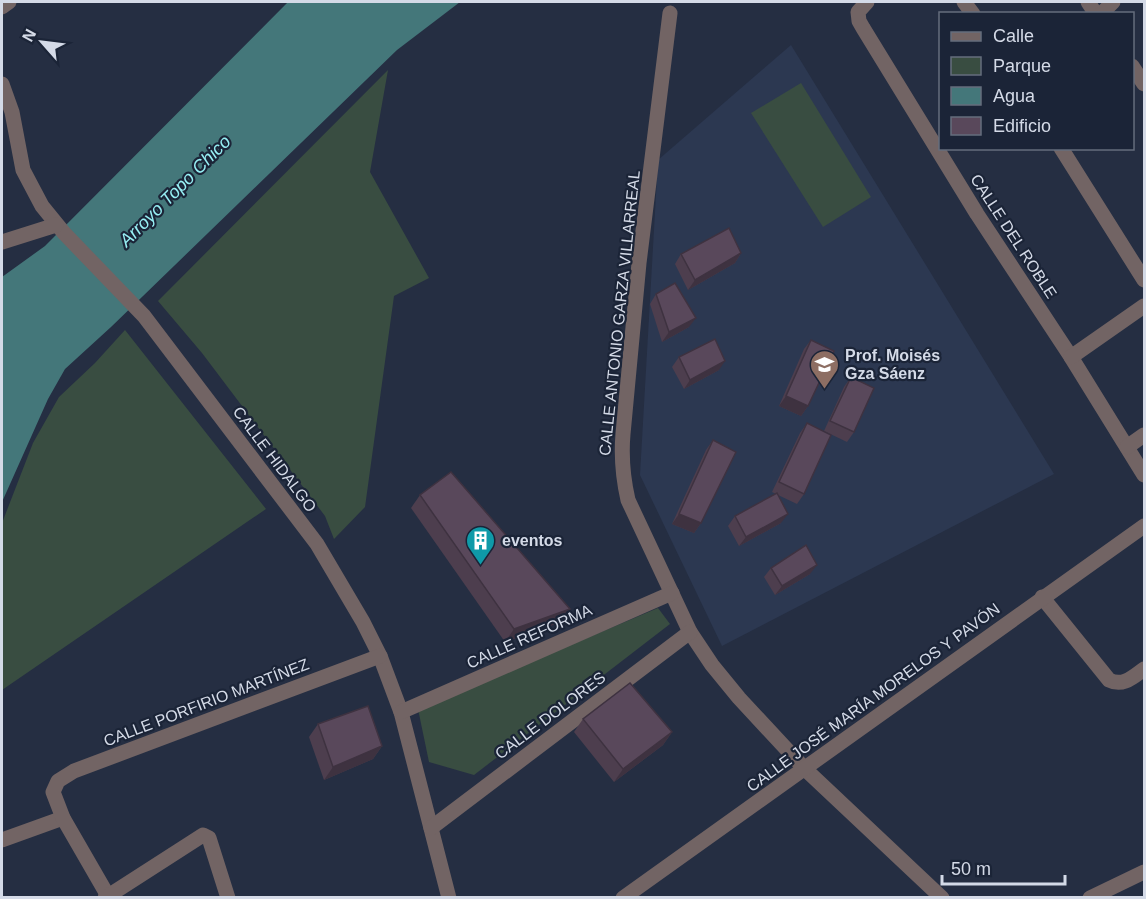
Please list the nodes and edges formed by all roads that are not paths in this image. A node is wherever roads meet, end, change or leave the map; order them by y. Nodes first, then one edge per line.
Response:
1 (9, 2) edge
2 (2, 7) edge
3 (863, 7) edge
4 (670, 13) dead end
5 (1134, 69) edge
6 (2, 84) edge
7 (1144, 84) edge
8 (1062, 150) edge
9 (60, 229) junction
10 (2, 242) edge
11 (1144, 280) edge
12 (1144, 306) edge
13 (1071, 357) junction
14 (1144, 435) edge
15 (1127, 447) junction
16 (1144, 475) edge
17 (1144, 526) edge
18 (672, 593) junction
19 (1042, 597) junction
20 (690, 632) junction
21 (380, 656) junction
22 (1144, 669) edge
23 (401, 712) junction
24 (805, 769) junction
25 (63, 818) junction
26 (431, 828) junction
27 (2, 840) edge
28 (1144, 872) edge
29 (107, 897) edge
30 (228, 897) edge
31 (449, 897) edge
32 (623, 897) edge
33 (942, 897) edge
34 (1090, 897) edge

1 - 2 street
3 - 13 street, CALLE DEL ROBLE
4 - 18 street, CALLE ANTONIO GARZA VILLARREAL
5 - 7 street
6 - 9 street, CALLE HIDALGO
8 - 11 street
9 - 10 street
9 - 21 street, CALLE HIDALGO
12 - 13 street
13 - 15 street, CALLE DEL ROBLE
14 - 15 street
15 - 16 street, CALLE DEL ROBLE
17 - 19 street, CALLE JOSÉ MARÍA MORELOS Y PAVÓN
18 - 20 street, CALLE ANTONIO GARZA VILLARREAL
18 - 23 street, CALLE REFORMA
19 - 22 street
19 - 24 street, CALLE JOSÉ MARÍA MORELOS Y PAVÓN
20 - 24 street, CALLE ANTONIO GARZA VILLARREAL
20 - 26 street, CALLE DOLORES
21 - 23 street, CALLE HIDALGO
21 - 25 street, CALLE PORFIRIO MARTÍNEZ
23 - 26 street, CALLE HIDALGO
24 - 32 street, CALLE JOSÉ MARÍA MORELOS Y PAVÓN
24 - 33 street, CALLE ANTONIO GARZA VILLARREAL
25 - 27 street
25 - 29 street
26 - 31 street, CALLE HIDALGO
28 - 34 street
29 - 30 street

